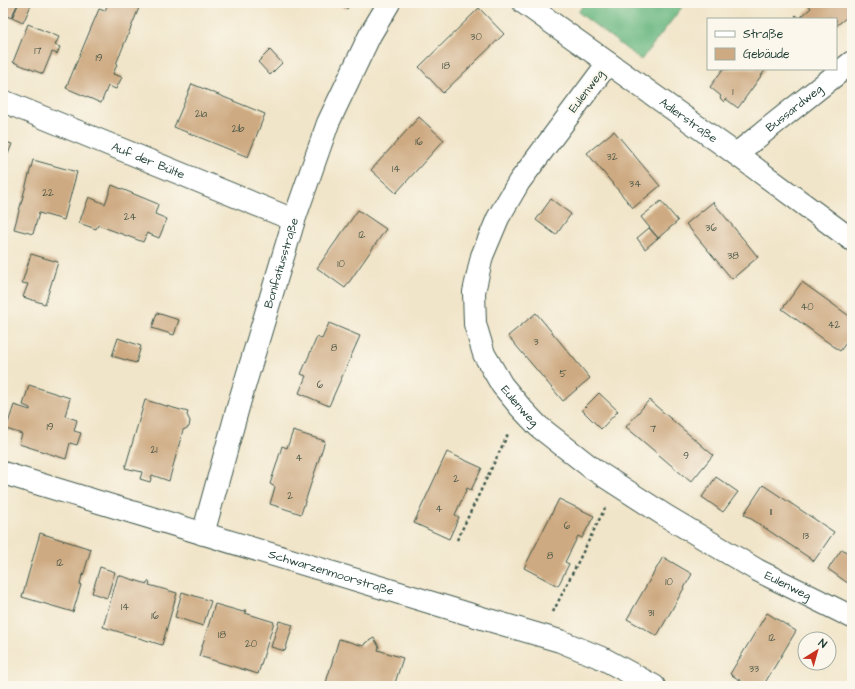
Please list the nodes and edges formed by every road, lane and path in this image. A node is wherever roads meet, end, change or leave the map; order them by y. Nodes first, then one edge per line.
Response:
1 (389, 3) edge
2 (524, 3) edge
3 (852, 62) edge
4 (608, 63) junction
5 (3, 101) edge
6 (736, 154) junction
7 (294, 220) junction
8 (852, 240) edge
9 (521, 408) junction
10 (593, 469) junction
11 (3, 473) edge
12 (203, 534) junction
13 (457, 540) dead end
14 (852, 617) edge
15 (542, 635) junction
16 (654, 686) edge

1 - 7 street, Bonifatiusstraße
2 - 4 street, Adlerstraße
3 - 6 street, Bussardweg
4 - 6 street, Adlerstraße
4 - 9 street, Eulenweg
5 - 7 street, Auf der Bülte
6 - 8 street, Adlerstraße
7 - 12 street, Bonifatiusstraße
9 - 10 street, Eulenweg
9 - 13 path
10 - 14 street, Eulenweg
10 - 15 path
11 - 12 street, Schwarzenmoorstraße
12 - 15 street, Schwarzenmoorstraße
15 - 16 street, Schwarzenmoorstraße

